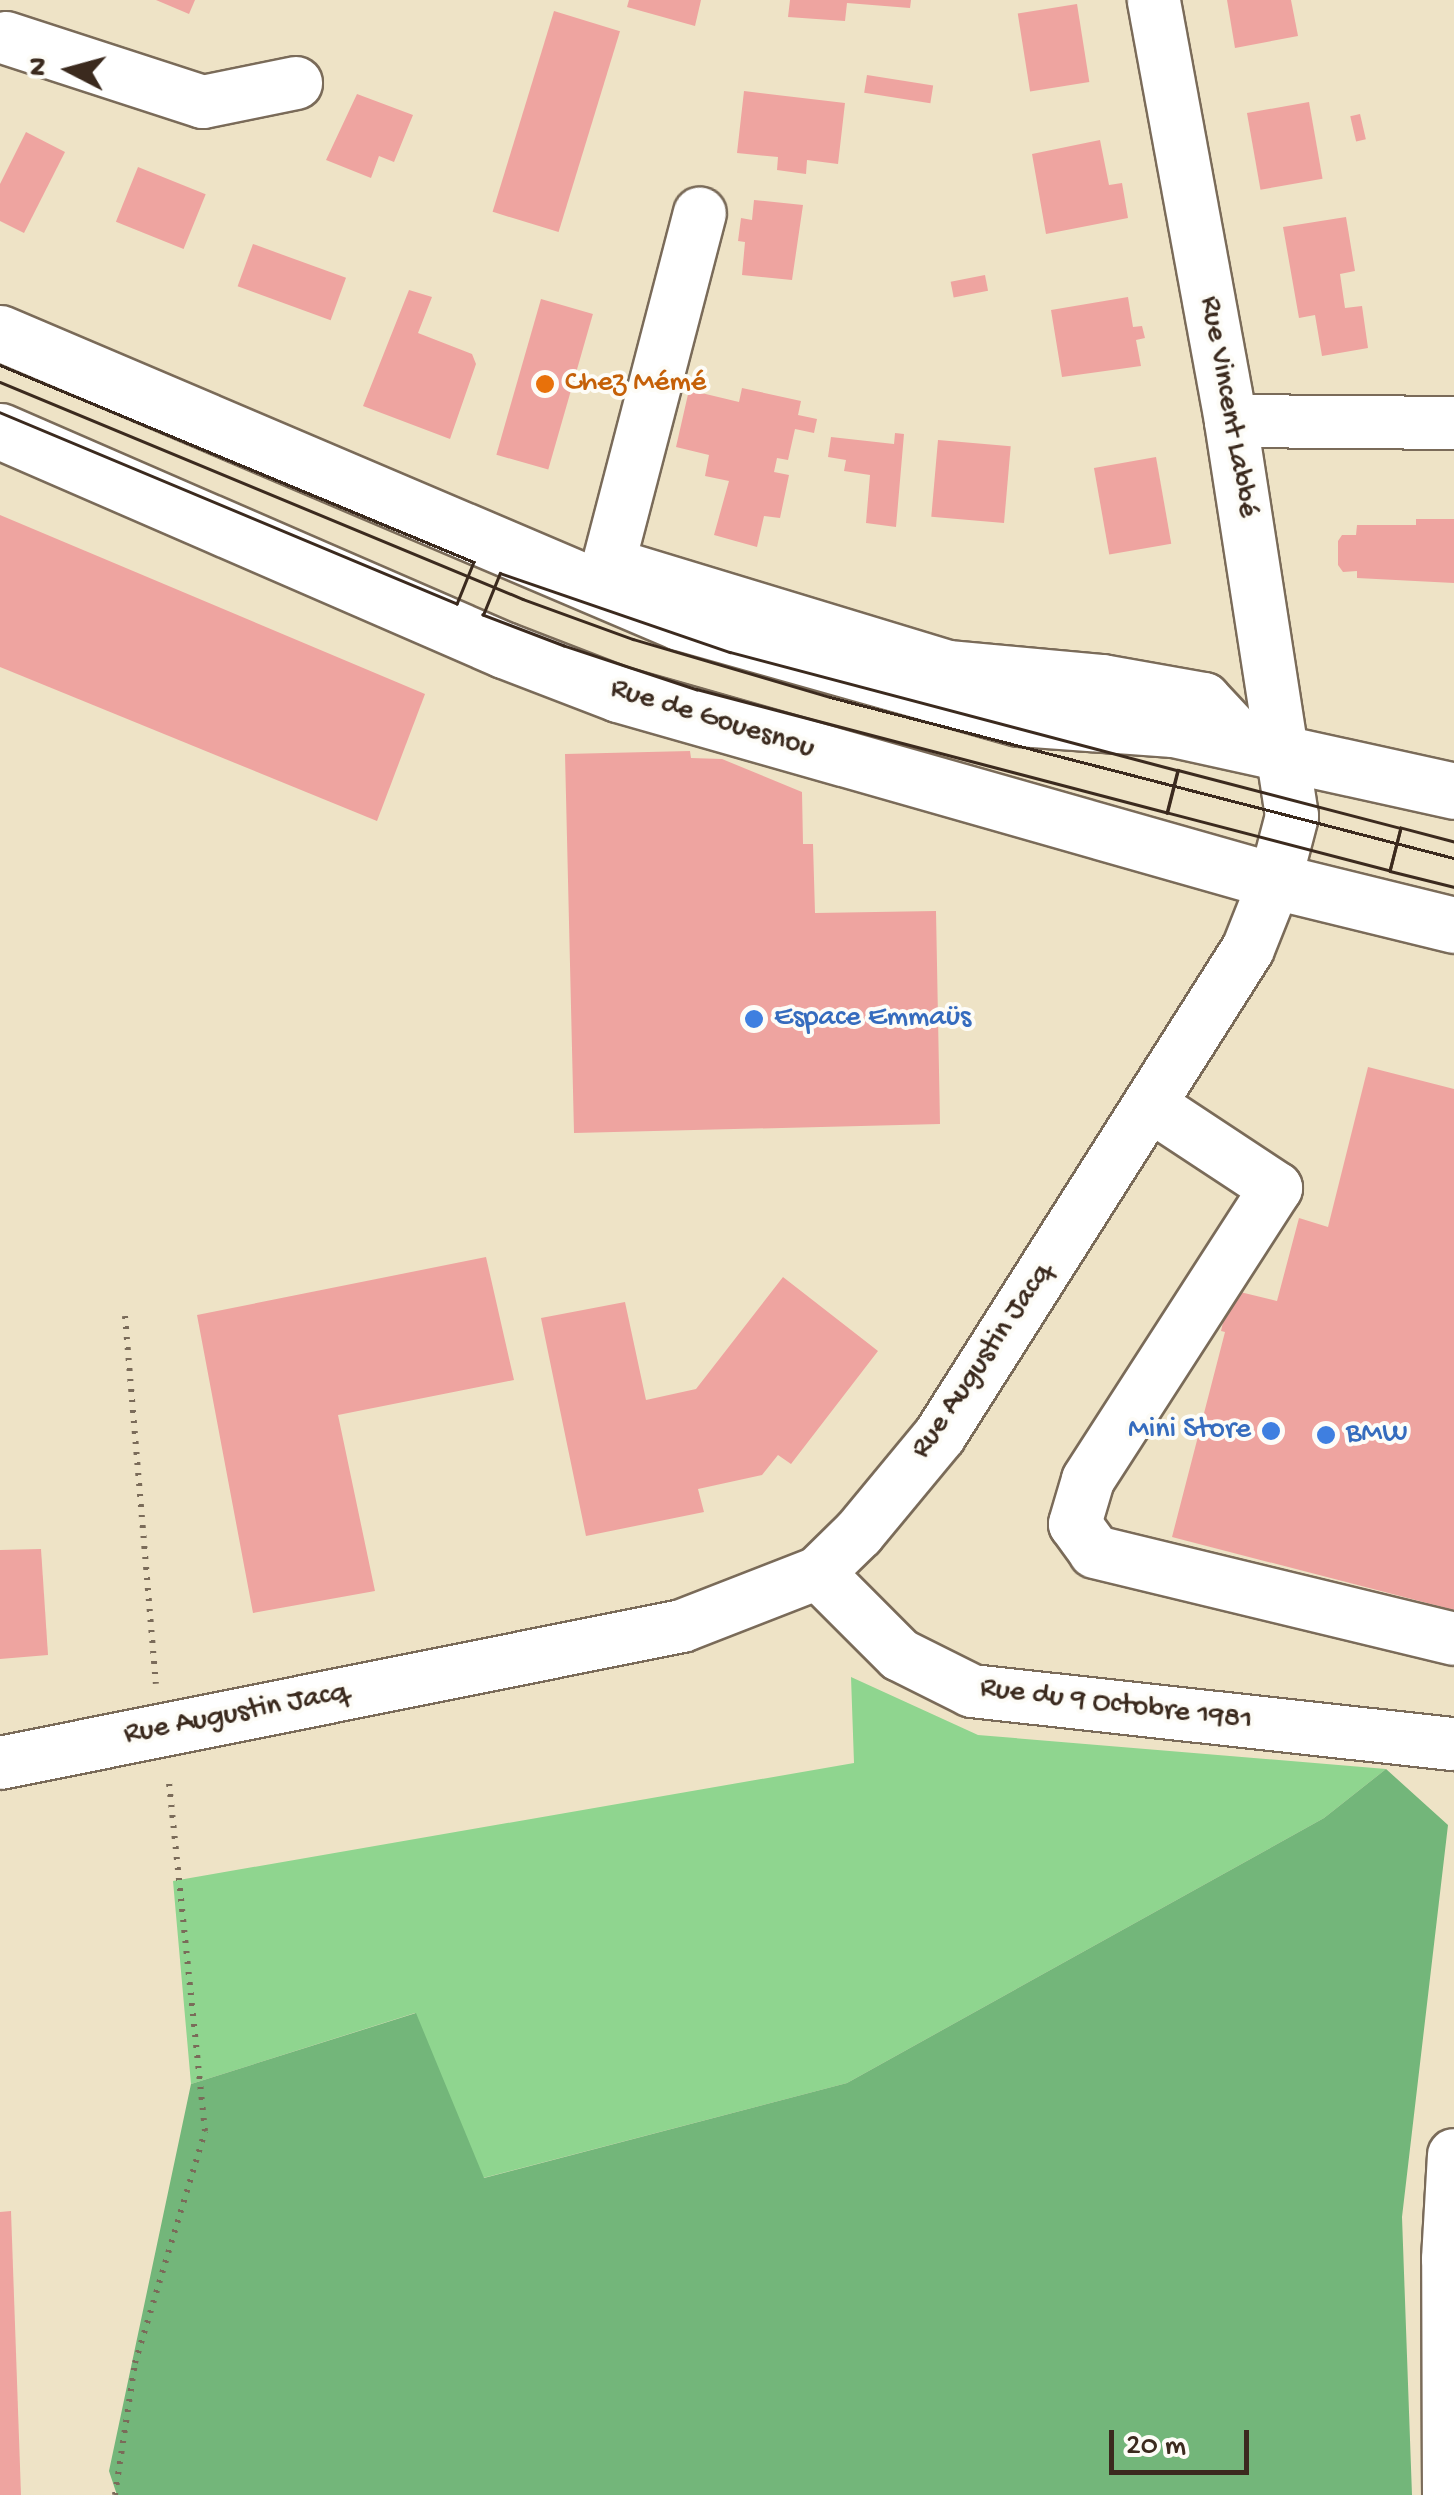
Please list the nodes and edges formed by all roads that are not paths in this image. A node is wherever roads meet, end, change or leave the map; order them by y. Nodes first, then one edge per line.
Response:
1 (1154, 0) edge
2 (8, 29) edge
3 (296, 82) dead end
4 (700, 214) dead end
5 (0, 333) edge
6 (1231, 421) junction
7 (1454, 423) edge
8 (0, 431) edge
9 (606, 576) junction
10 (1266, 750) junction
11 (1454, 791) edge
12 (1292, 816) joint
13 (1275, 881) junction
14 (1454, 925) edge
15 (1150, 1104) junction
16 (818, 1573) junction
17 (1454, 1639) edge
18 (1454, 1744) edge
19 (0, 1764) edge
20 (1454, 2154) edge
21 (1449, 2495) edge

1 - 6 street, Rue Vincent Labbé
2 - 3 street
4 - 9 street
5 - 9 main road
6 - 7 street
6 - 10 street, Rue Vincent Labbé
8 - 13 main road, Rue de Gouesnou
9 - 10 main road
10 - 11 main road
10 - 12 street, Rue Vincent Labbé
12 - 13 street, Rue Augustin Jacq
13 - 14 main road, Rue de Gouesnou
13 - 15 street, Rue Augustin Jacq
15 - 16 street, Rue Augustin Jacq
15 - 17 street
16 - 18 street, Rue du 9 Octobre 1981
16 - 19 street, Rue Augustin Jacq
20 - 21 street

